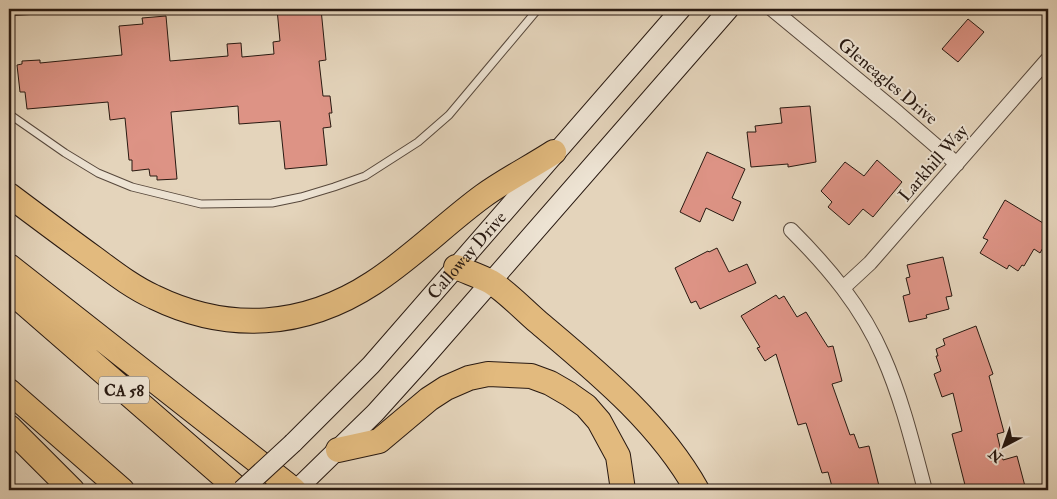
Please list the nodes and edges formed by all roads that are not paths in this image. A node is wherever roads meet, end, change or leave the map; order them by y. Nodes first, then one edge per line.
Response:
1 (51, 9) edge
2 (538, 9) edge
3 (681, 9) edge
4 (729, 9) edge
5 (772, 9) edge
6 (9, 12) edge
7 (1048, 59) edge
8 (9, 114) edge
9 (554, 152) junction
10 (957, 164) junction
11 (9, 195) edge
12 (791, 230) dead end
13 (9, 266) edge
14 (456, 267) junction
15 (492, 283) junction
16 (843, 288) junction
17 (9, 290) edge
18 (9, 392) edge
19 (9, 427) edge
20 (338, 450) junction
21 (72, 490) edge
22 (122, 490) edge
23 (240, 490) edge
24 (295, 490) edge
25 (623, 490) edge
26 (697, 490) edge
27 (925, 490) edge

1 - 6 lane
2 - 8 lane
3 - 9 main road, Calloway Drive
4 - 15 main road, Calloway Drive
5 - 10 street, Gleneagles Drive
7 - 10 street, Larkhill Way
9 - 11 highway
9 - 14 main road, Calloway Drive
10 - 16 street, Larkhill Way
12 - 16 street
13 - 24 highway
14 - 15 highway
14 - 23 main road, Calloway Drive, bridge
15 - 20 main road, Calloway Drive
15 - 26 highway
16 - 27 street
17 - 23 highway, CA 58
18 - 22 highway
19 - 21 highway
20 - 24 main road, Calloway Drive
20 - 25 highway

